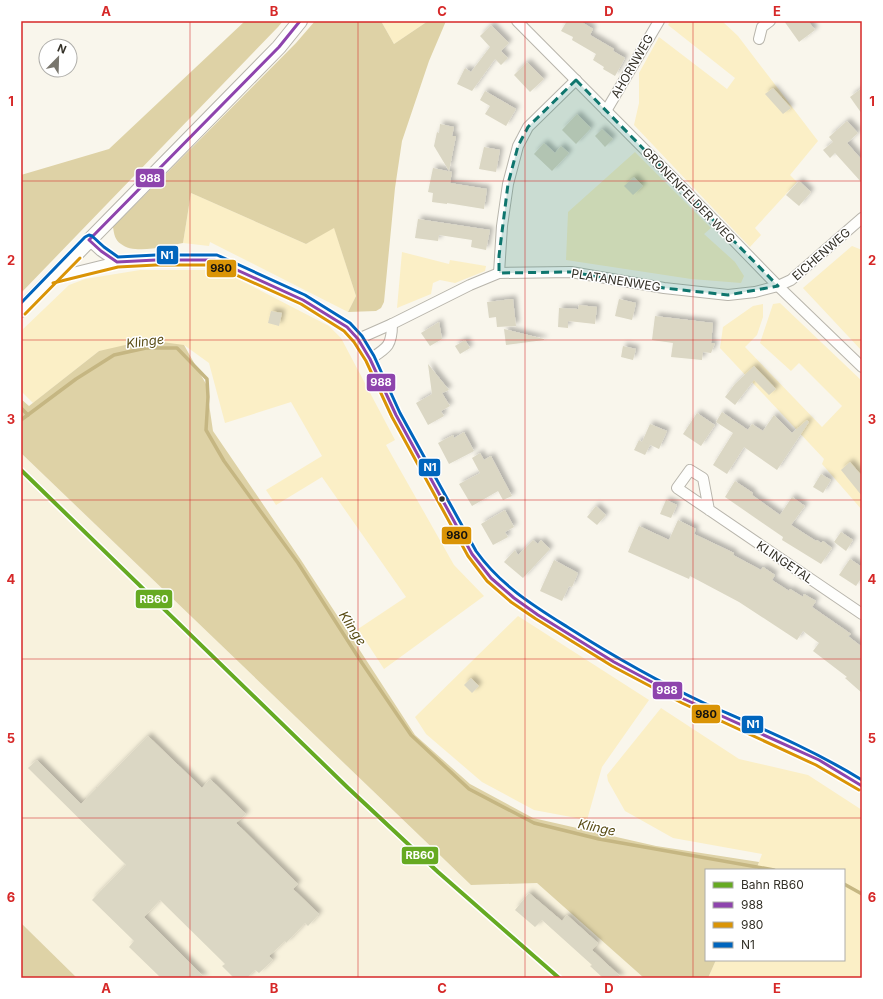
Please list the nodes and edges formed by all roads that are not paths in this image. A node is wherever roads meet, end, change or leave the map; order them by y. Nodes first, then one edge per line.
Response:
1 (300, 21) edge
2 (518, 21) edge
3 (659, 21) edge
4 (770, 21) edge
5 (759, 39) dead end
6 (576, 80) junction
7 (606, 111) junction
8 (862, 218) edge
9 (89, 240) junction
10 (117, 262) junction
11 (499, 273) junction
12 (52, 278) junction
13 (778, 286) junction
14 (21, 310) edge
15 (392, 324) junction
16 (358, 338) junction
17 (370, 359) junction
18 (862, 367) edge
19 (709, 510) dead end
20 (862, 614) edge
21 (862, 786) edge

1 - 9 main road
2 - 6 street, GRONENFELDER WEG
3 - 7 street, AHORNWEG
4 - 5 street
6 - 7 street, GRONENFELDER WEG
6 - 11 street
7 - 13 street, GRONENFELDER WEG
8 - 13 street, EICHENWEG
9 - 10 street
9 - 12 main road
10 - 12 street
10 - 16 street
11 - 13 street, PLATANENWEG
11 - 15 street, PLATANENWEG
12 - 14 main road
13 - 18 street, GRONENFELDER WEG
15 - 16 street, PLATANENWEG
15 - 17 street
16 - 17 street
17 - 21 street
19 - 20 street, KLINGETAL

